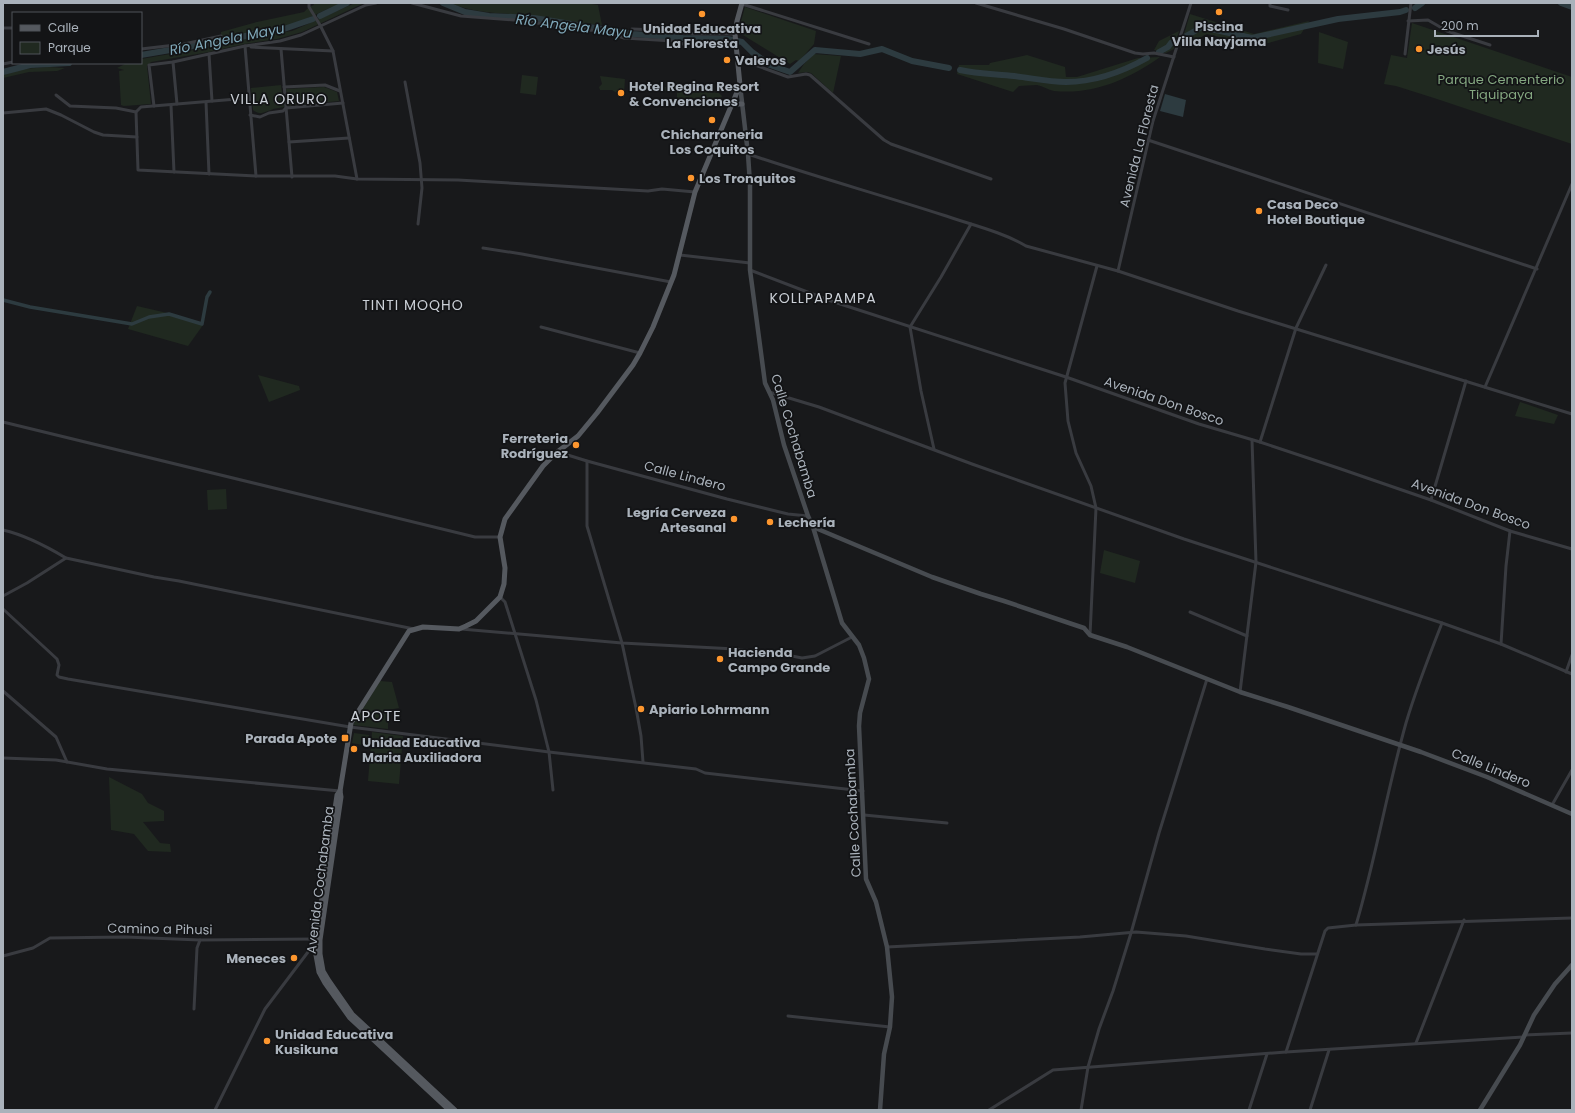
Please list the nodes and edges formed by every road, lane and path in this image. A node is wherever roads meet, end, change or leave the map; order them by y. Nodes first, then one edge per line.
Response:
1 (376, 3) edge
2 (412, 3) edge
3 (976, 3) edge
4 (1191, 3) edge
5 (1270, 3) edge
6 (1411, 3) edge
7 (308, 4) edge
8 (742, 4) edge
9 (1288, 10) dead end
10 (1408, 21) junction
11 (320, 25) junction
12 (632, 30) dead end
13 (221, 36) dead end
14 (735, 38) junction
15 (869, 44) dead end
16 (1490, 45) dead end
17 (245, 46) junction
18 (736, 48) junction
19 (142, 49) edge
20 (281, 50) junction
21 (333, 52) junction
22 (209, 54) junction
23 (1405, 54) dead end
24 (1174, 57) junction
25 (737, 58) junction
26 (174, 62) junction
27 (405, 82) dead end
28 (740, 85) junction
29 (284, 87) junction
30 (340, 91) junction
31 (56, 95) dead end
32 (249, 98) junction
33 (212, 101) junction
34 (206, 102) junction
35 (343, 103) junction
36 (177, 104) junction
37 (732, 104) junction
38 (742, 104) junction
39 (171, 105) junction
40 (154, 106) junction
41 (286, 108) junction
42 (136, 112) junction
43 (3, 113) edge
44 (250, 115) junction
45 (137, 137) junction
46 (350, 138) junction
47 (1148, 140) junction
48 (289, 142) junction
49 (748, 154) junction
50 (174, 172) junction
51 (209, 174) junction
52 (256, 176) junction
53 (292, 176) junction
54 (991, 179) dead end
55 (357, 180) junction
56 (421, 180) junction
57 (1572, 184) edge
58 (695, 192) junction
59 (418, 224) dead end
60 (971, 224) junction
61 (483, 248) dead end
62 (680, 255) junction
63 (750, 263) junction
64 (1326, 265) dead end
65 (1097, 266) junction
66 (1537, 269) junction
67 (750, 270) junction
68 (1118, 271) junction
69 (671, 282) junction
70 (541, 327) dead end
71 (910, 327) junction
72 (1296, 328) junction
73 (640, 354) junction
74 (1066, 378) junction
75 (1466, 381) junction
76 (1485, 387) junction
77 (769, 392) junction
78 (1572, 414) edge
79 (3, 422) edge
80 (1252, 440) junction
81 (1260, 442) junction
82 (934, 449) junction
83 (558, 452) junction
84 (587, 461) junction
85 (1431, 500) junction
86 (1096, 508) junction
87 (808, 516) junction
88 (814, 527) junction
89 (3, 530) edge
90 (1510, 531) junction
91 (500, 537) junction
92 (1572, 549) edge
93 (66, 558) junction
94 (1256, 562) junction
95 (3, 596) edge
96 (500, 597) junction
97 (3, 609) edge
98 (1190, 612) dead end
99 (1442, 623) junction
100 (459, 628) junction
101 (414, 629) junction
102 (515, 634) junction
103 (1090, 635) junction
104 (1247, 636) junction
105 (852, 637) junction
106 (622, 643) junction
107 (1501, 644) junction
108 (1572, 656) edge
109 (1566, 672) junction
110 (1572, 674) edge
111 (1207, 679) junction
112 (3, 691) edge
113 (1240, 692) junction
114 (350, 727) junction
115 (1400, 745) junction
116 (549, 752) junction
117 (3, 758) edge
118 (67, 762) junction
119 (643, 762) junction
120 (1572, 770) edge
121 (554, 790) dead end
122 (340, 791) junction
123 (863, 791) junction
124 (1552, 805) junction
125 (1572, 814) edge
126 (864, 815) junction
127 (947, 823) dead end
128 (1572, 918) edge
129 (1464, 920) junction
130 (1356, 924) junction
131 (1131, 934) junction
132 (200, 940) junction
133 (318, 940) junction
134 (318, 947) junction
135 (887, 947) junction
136 (1317, 954) junction
137 (3, 956) edge
138 (1572, 965) edge
139 (194, 1009) dead end
140 (788, 1016) dead end
141 (890, 1027) junction
142 (1572, 1033) edge
143 (1523, 1036) junction
144 (1416, 1044) junction
145 (1329, 1050) junction
146 (1286, 1052) junction
147 (1267, 1054) junction
148 (1088, 1067) junction
149 (216, 1110) edge
150 (449, 1110) edge
151 (455, 1110) edge
152 (880, 1110) edge
153 (989, 1110) edge
154 (1081, 1110) edge
155 (1249, 1110) edge
156 (1310, 1110) edge
157 (1480, 1110) edge

1 - 11 street
2 - 18 street
3 - 24 street
4 - 24 street, Avenida La Floresta
5 - 9 street
6 - 10 street
7 - 11 street
8 - 14 main road, Calle Cochabamba
8 - 15 street
10 - 16 street
10 - 23 street
11 - 17 street
11 - 21 street
12 - 14 street
13 - 19 street
14 - 18 main road, Calle Cochabamba
17 - 20 street
17 - 22 street
17 - 32 street
18 - 25 main road, Calle Cochabamba
20 - 21 street
20 - 29 street
21 - 30 street
22 - 26 street
22 - 33 street
24 - 47 street, Avenida La Floresta
25 - 28 main road, Calle Cochabamba
25 - 54 street
26 - 36 street
26 - 40 street
27 - 56 street
28 - 37 main road
28 - 38 street, Calle Cochabamba
29 - 30 street
29 - 41 street
30 - 35 street
31 - 42 street
32 - 33 street
32 - 44 street
33 - 34 street
34 - 36 street
34 - 51 street
35 - 41 street
35 - 46 street
36 - 39 street
37 - 38 main road
37 - 58 main road
38 - 49 street, Calle Cochabamba
39 - 40 street
39 - 50 street
40 - 42 street
41 - 44 street
41 - 48 street
42 - 45 street
43 - 45 street
44 - 52 street
45 - 50 street
46 - 48 street
46 - 55 street
47 - 66 street
47 - 68 street, Avenida La Floresta
48 - 53 street
49 - 60 street
49 - 63 street, Calle Cochabamba
50 - 51 street
51 - 52 street
52 - 53 street
53 - 55 street
55 - 56 street
56 - 58 street
56 - 59 street
57 - 66 street
58 - 62 main road
60 - 65 street
60 - 71 street
61 - 69 street
62 - 63 street
62 - 69 main road
63 - 67 street, Calle Cochabamba
64 - 72 street
65 - 68 street
65 - 74 street
66 - 76 street
67 - 71 street, Avenida Don Bosco
67 - 77 street, Calle Cochabamba
68 - 72 street
69 - 73 main road
70 - 73 street
71 - 74 street, Avenida Don Bosco
71 - 82 street
72 - 75 street
72 - 81 street
73 - 83 main road
74 - 80 street, Avenida Don Bosco
74 - 86 street
75 - 76 street
75 - 85 street
76 - 78 street
77 - 82 street
77 - 87 street, Calle Cochabamba
79 - 91 street
80 - 81 street, Avenida Don Bosco
80 - 94 street
81 - 85 street, Avenida Don Bosco
82 - 86 street
83 - 84 street, Calle Lindero
83 - 91 main road
84 - 87 street, Calle Lindero
84 - 106 street
85 - 90 street, Avenida Don Bosco
86 - 94 street
86 - 103 street
87 - 88 street, Calle Cochabamba
88 - 103 street, Calle Lindero
88 - 105 street, Calle Cochabamba
89 - 93 street
90 - 92 street, Avenida Don Bosco
90 - 107 street
91 - 96 main road
93 - 95 street
93 - 101 street
94 - 99 street
94 - 104 street
96 - 100 main road
96 - 102 street
97 - 114 street
98 - 104 street
99 - 107 street
99 - 115 street
100 - 101 main road
100 - 102 street
101 - 114 main road, Avenida Cochabamba
102 - 106 street
102 - 116 street
103 - 111 street, Calle Lindero
104 - 113 street
105 - 106 street
105 - 123 street, Calle Cochabamba
106 - 119 street
107 - 109 street
108 - 109 street
109 - 110 street
111 - 113 street, Calle Lindero
111 - 131 street
112 - 118 street
113 - 115 street, Calle Lindero
114 - 116 street
114 - 122 main road, Avenida Cochabamba
115 - 124 street, Calle Lindero
115 - 130 street
116 - 119 street
116 - 121 street
117 - 118 street
118 - 122 street
119 - 123 street
120 - 124 street
122 - 133 main road, Avenida Cochabamba
123 - 126 street, Calle Cochabamba
124 - 125 street, Calle Lindero
126 - 127 street
126 - 135 street, Calle Cochabamba
128 - 129 street
129 - 130 street
129 - 144 street
130 - 136 street
131 - 135 street
131 - 136 street
131 - 148 street
132 - 133 street, Camino a Pihusi
132 - 137 street, Camino a Pihusi
132 - 139 street
133 - 134 main road, Avenida Cochabamba
134 - 149 street
134 - 150 main road, Avenida Cochabamba
134 - 151 main road, Avenida Cochabamba
135 - 141 street, Calle Cochabamba
136 - 146 street
138 - 143 street
140 - 141 street
141 - 152 street, Calle Cochabamba
142 - 143 street
143 - 144 street
143 - 157 street
144 - 145 street
145 - 146 street
145 - 156 street
146 - 147 street
147 - 148 street
147 - 155 street
148 - 153 street
148 - 154 street

